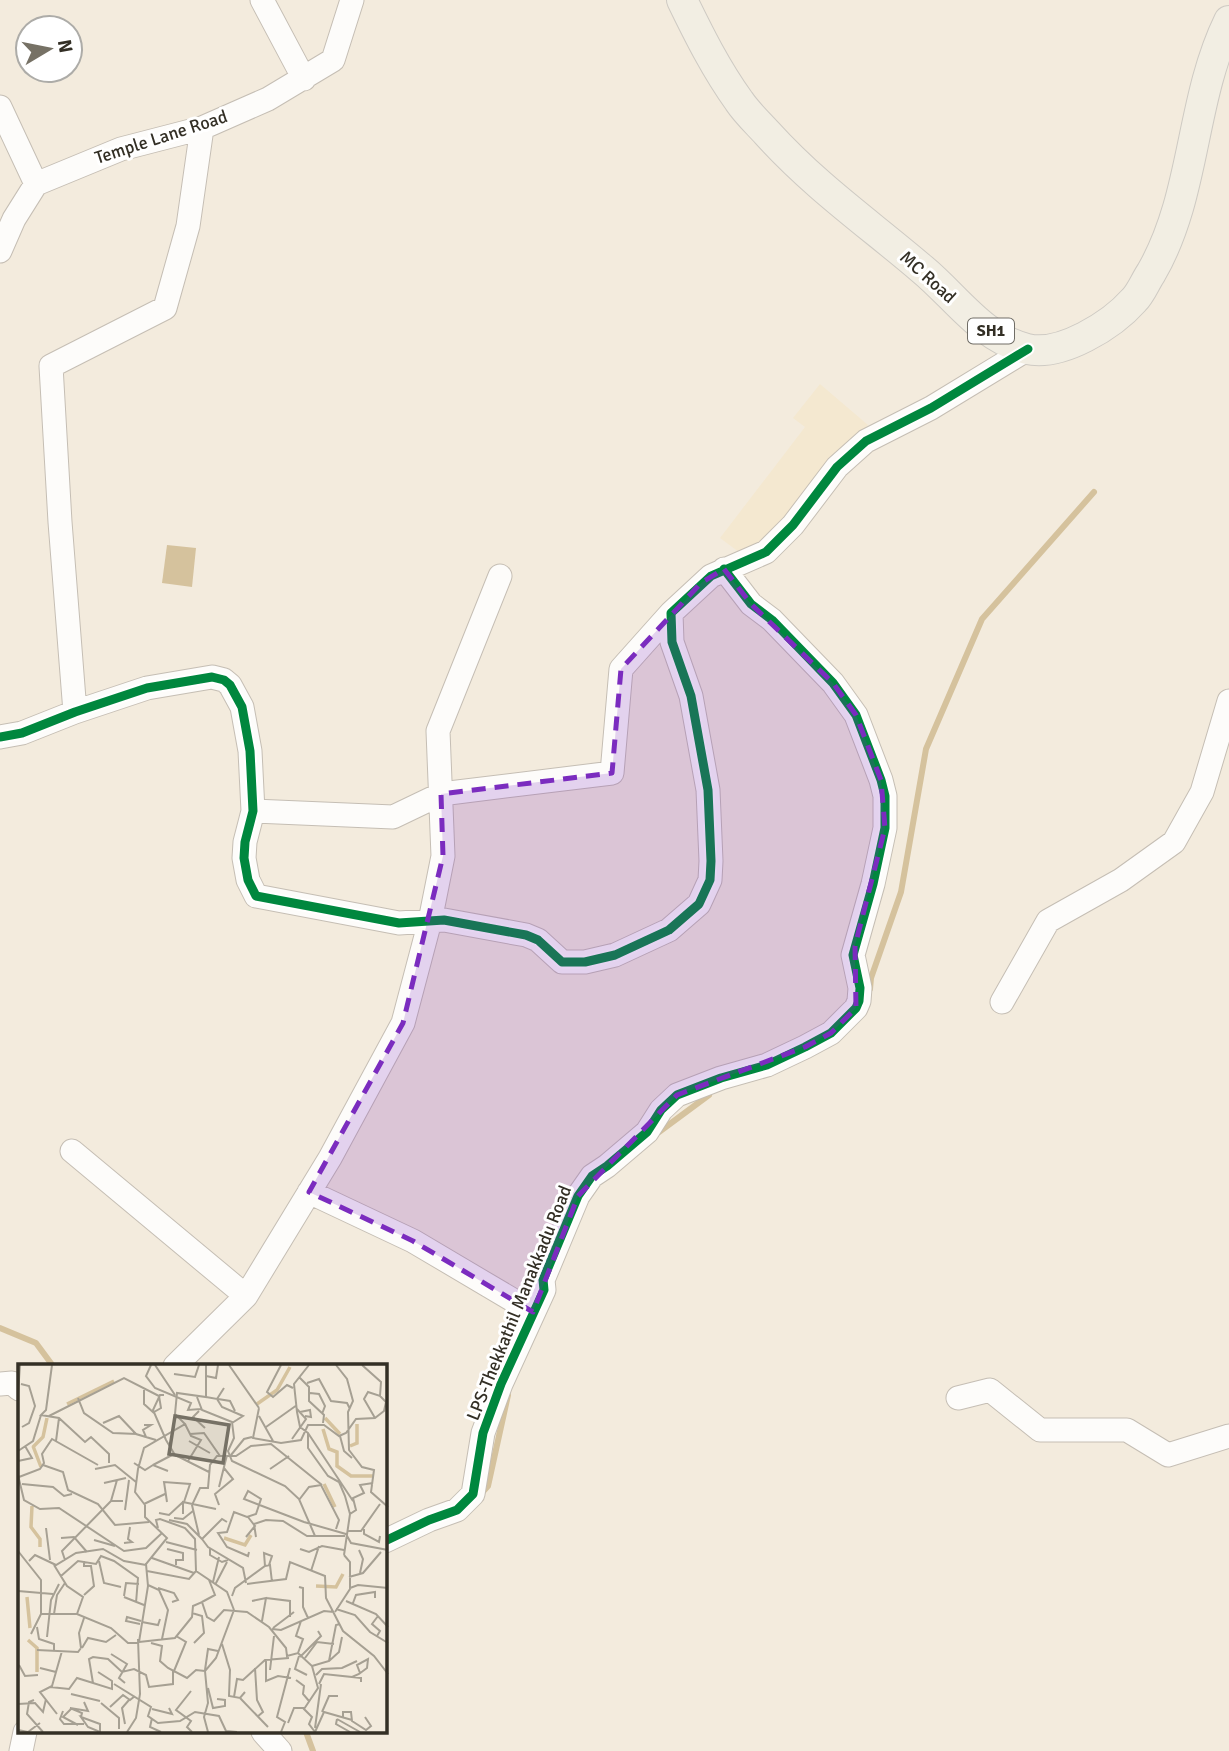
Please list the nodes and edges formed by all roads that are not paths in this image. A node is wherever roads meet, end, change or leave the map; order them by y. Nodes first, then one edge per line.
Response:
1 (262, 0) edge
2 (352, 0) edge
3 (682, 0) edge
4 (1229, 21) edge
5 (304, 79) junction
6 (0, 107) edge
7 (202, 128) junction
8 (36, 184) junction
9 (0, 251) edge
10 (1028, 349) junction
11 (731, 567) junction
12 (500, 576) dead end
13 (671, 613) junction
14 (1229, 701) edge
15 (75, 712) junction
16 (0, 737) edge
17 (441, 794) junction
18 (253, 811) junction
19 (430, 921) junction
20 (1002, 1002) dead end
21 (72, 1151) dead end
22 (309, 1192) junction
23 (246, 1296) junction
24 (533, 1312) junction
25 (177, 1364) edge
26 (0, 1384) edge
27 (18, 1388) edge
28 (958, 1398) dead end
29 (1229, 1436) edge
30 (387, 1540) edge
31 (265, 1734) edge
32 (280, 1751) edge

1 - 5 street
2 - 5 street, Temple Lane Road
3 - 10 main road, MC Road / SH1
4 - 10 main road, MC Road / SH1
5 - 7 street, Temple Lane Road
6 - 8 street
7 - 8 street, Temple Lane Road
7 - 15 street
8 - 9 street
10 - 11 street
11 - 13 street
11 - 24 street, LPS-Thekkathil Manakkadu Road
12 - 17 street
13 - 17 street
13 - 19 street
14 - 20 street
15 - 16 street
15 - 18 street
17 - 18 street
17 - 19 street
18 - 19 street
19 - 22 street
21 - 23 street
22 - 23 street
22 - 24 street
23 - 25 street
24 - 30 street, LPS-Thekkathil Manakkadu Road
26 - 27 street
28 - 29 street
31 - 32 street

